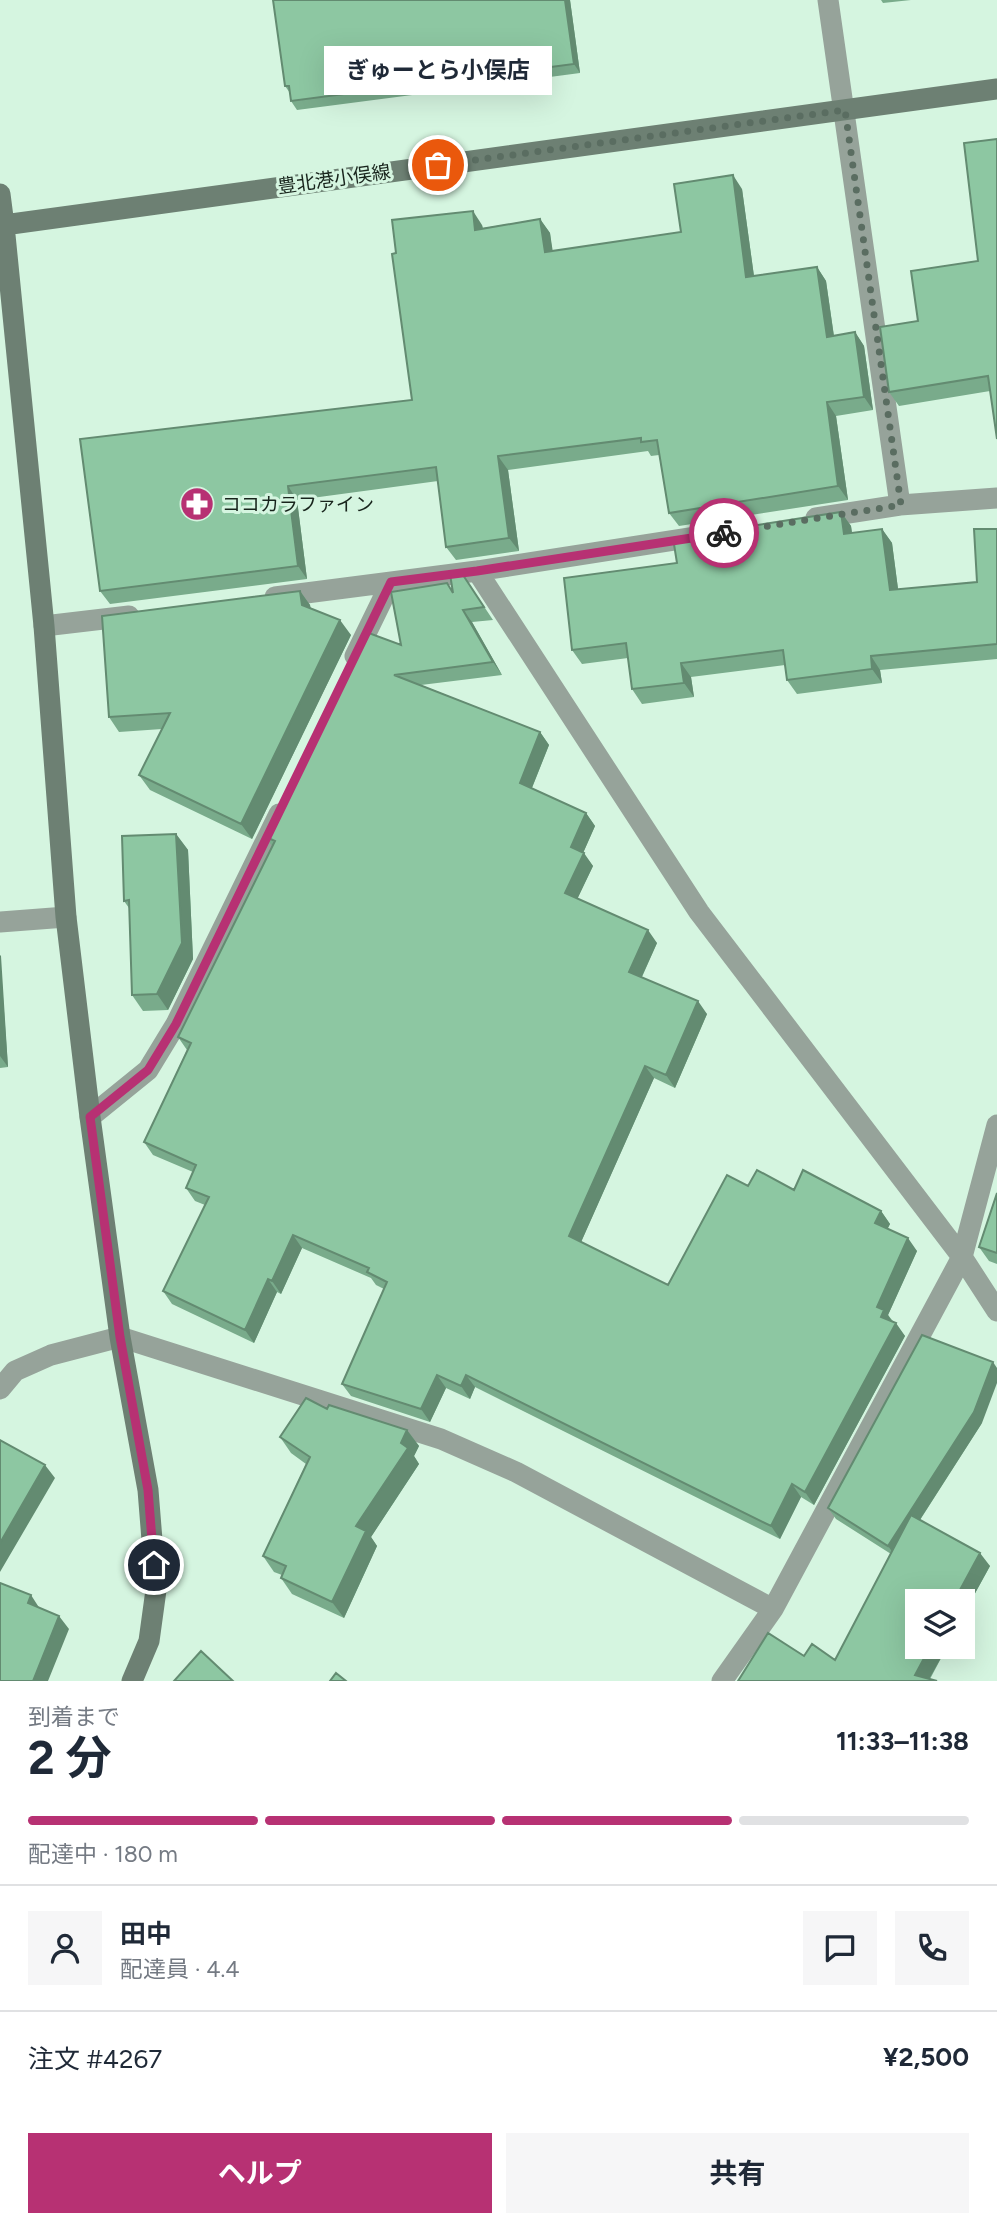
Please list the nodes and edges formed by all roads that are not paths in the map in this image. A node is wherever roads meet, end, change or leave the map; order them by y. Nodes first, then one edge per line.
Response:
1 (828, 0) edge
2 (997, 89) edge
3 (845, 110) junction
4 (0, 194) edge
5 (2, 225) edge
6 (997, 498) edge
7 (901, 505) junction
8 (791, 522) edge
9 (723, 533) edge
10 (477, 571) junction
11 (391, 582) junction
12 (258, 599) edge
13 (151, 613) edge
14 (44, 626) junction
15 (344, 680) edge
16 (290, 791) edge
17 (66, 917) junction
18 (0, 922) edge
19 (90, 1117) junction
20 (997, 1125) edge
21 (962, 1257) junction
22 (997, 1311) edge
23 (120, 1337) junction
24 (0, 1389) edge
25 (773, 1609) junction
26 (132, 1681) edge
27 (722, 1681) edge

1 - 3 street
2 - 3 street, 豊北港小俣線
3 - 5 street, 豊北港小俣線
3 - 7 street
4 - 5 street
5 - 14 street
6 - 7 street
7 - 8 street
9 - 10 street
10 - 11 street
10 - 21 street
11 - 12 street
11 - 15 street
13 - 14 street
14 - 17 street
16 - 19 street
17 - 18 street
17 - 19 street
19 - 23 street
20 - 21 street
21 - 22 street
21 - 25 street
23 - 24 street
23 - 25 street
23 - 26 street
25 - 27 street

